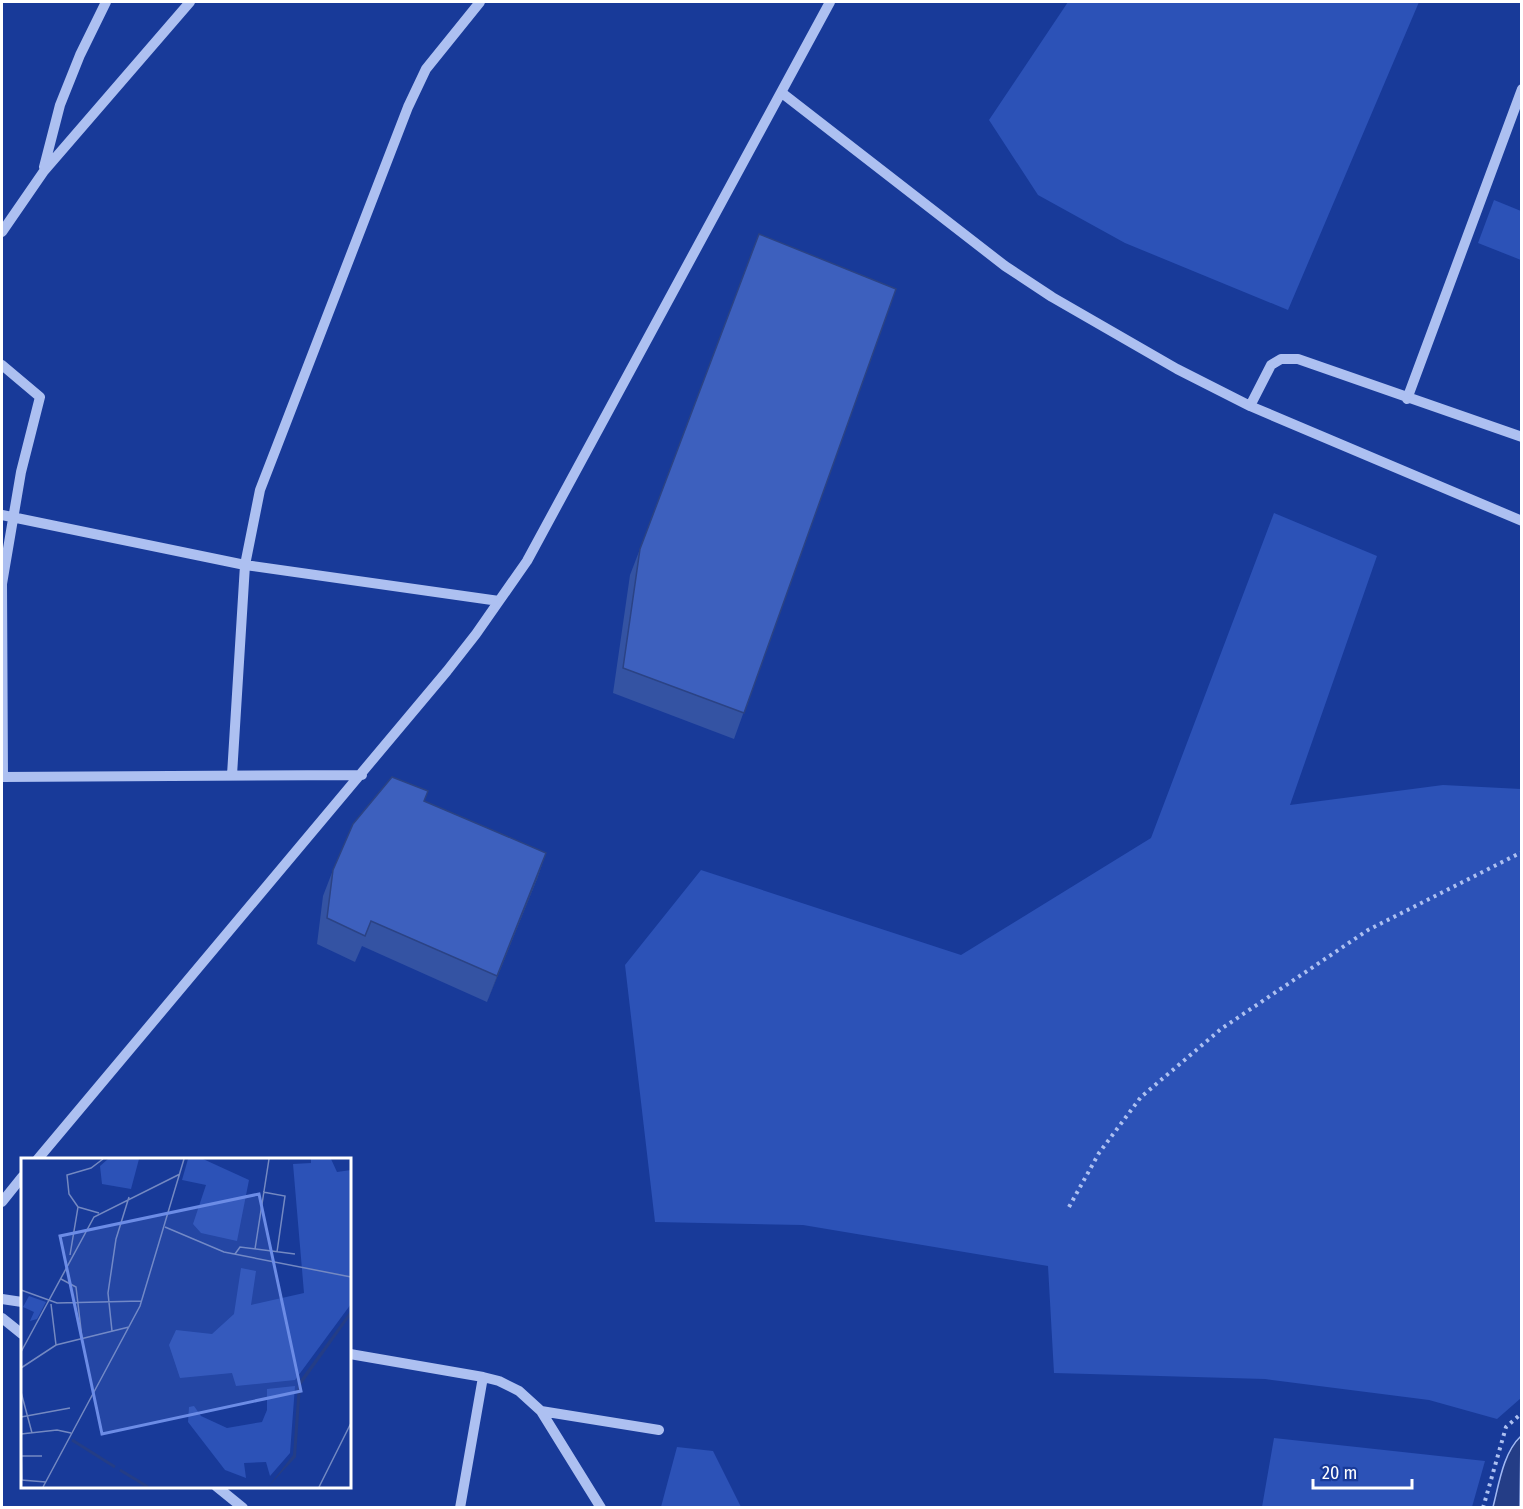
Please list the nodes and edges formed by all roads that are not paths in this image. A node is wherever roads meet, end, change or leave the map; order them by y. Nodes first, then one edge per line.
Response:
1 (106, 2) edge
2 (190, 2) edge
3 (480, 2) edge
4 (830, 2) edge
5 (1521, 89) edge
6 (782, 93) junction
7 (44, 171) junction
8 (2, 232) edge
9 (2, 365) edge
10 (1407, 399) junction
11 (1250, 406) junction
12 (1521, 437) edge
13 (7, 516) edge
14 (1521, 521) edge
15 (245, 565) junction
16 (499, 601) junction
17 (362, 775) junction
18 (232, 776) junction
19 (2, 777) edge
20 (39, 1158) edge
21 (21, 1178) edge
22 (2, 1202) edge
23 (2, 1299) edge
24 (21, 1302) edge
25 (2, 1318) edge
26 (21, 1334) edge
27 (351, 1354) edge
28 (483, 1377) junction
29 (541, 1411) junction
30 (659, 1430) dead end
31 (218, 1488) edge
32 (243, 1508) edge
33 (460, 1508) edge
34 (601, 1508) edge

1 - 7 street
2 - 7 street
3 - 15 street
4 - 6 street
5 - 10 street
6 - 11 street
6 - 16 street
7 - 8 street
9 - 13 street
10 - 11 street
10 - 12 street
11 - 14 street
13 - 15 street
13 - 19 street
15 - 16 street
15 - 18 street
16 - 17 street
17 - 18 street
17 - 20 street
18 - 19 street
21 - 22 street
23 - 24 street
25 - 26 street
27 - 28 street
28 - 29 street
28 - 33 street
29 - 30 street
29 - 34 street
31 - 32 street

